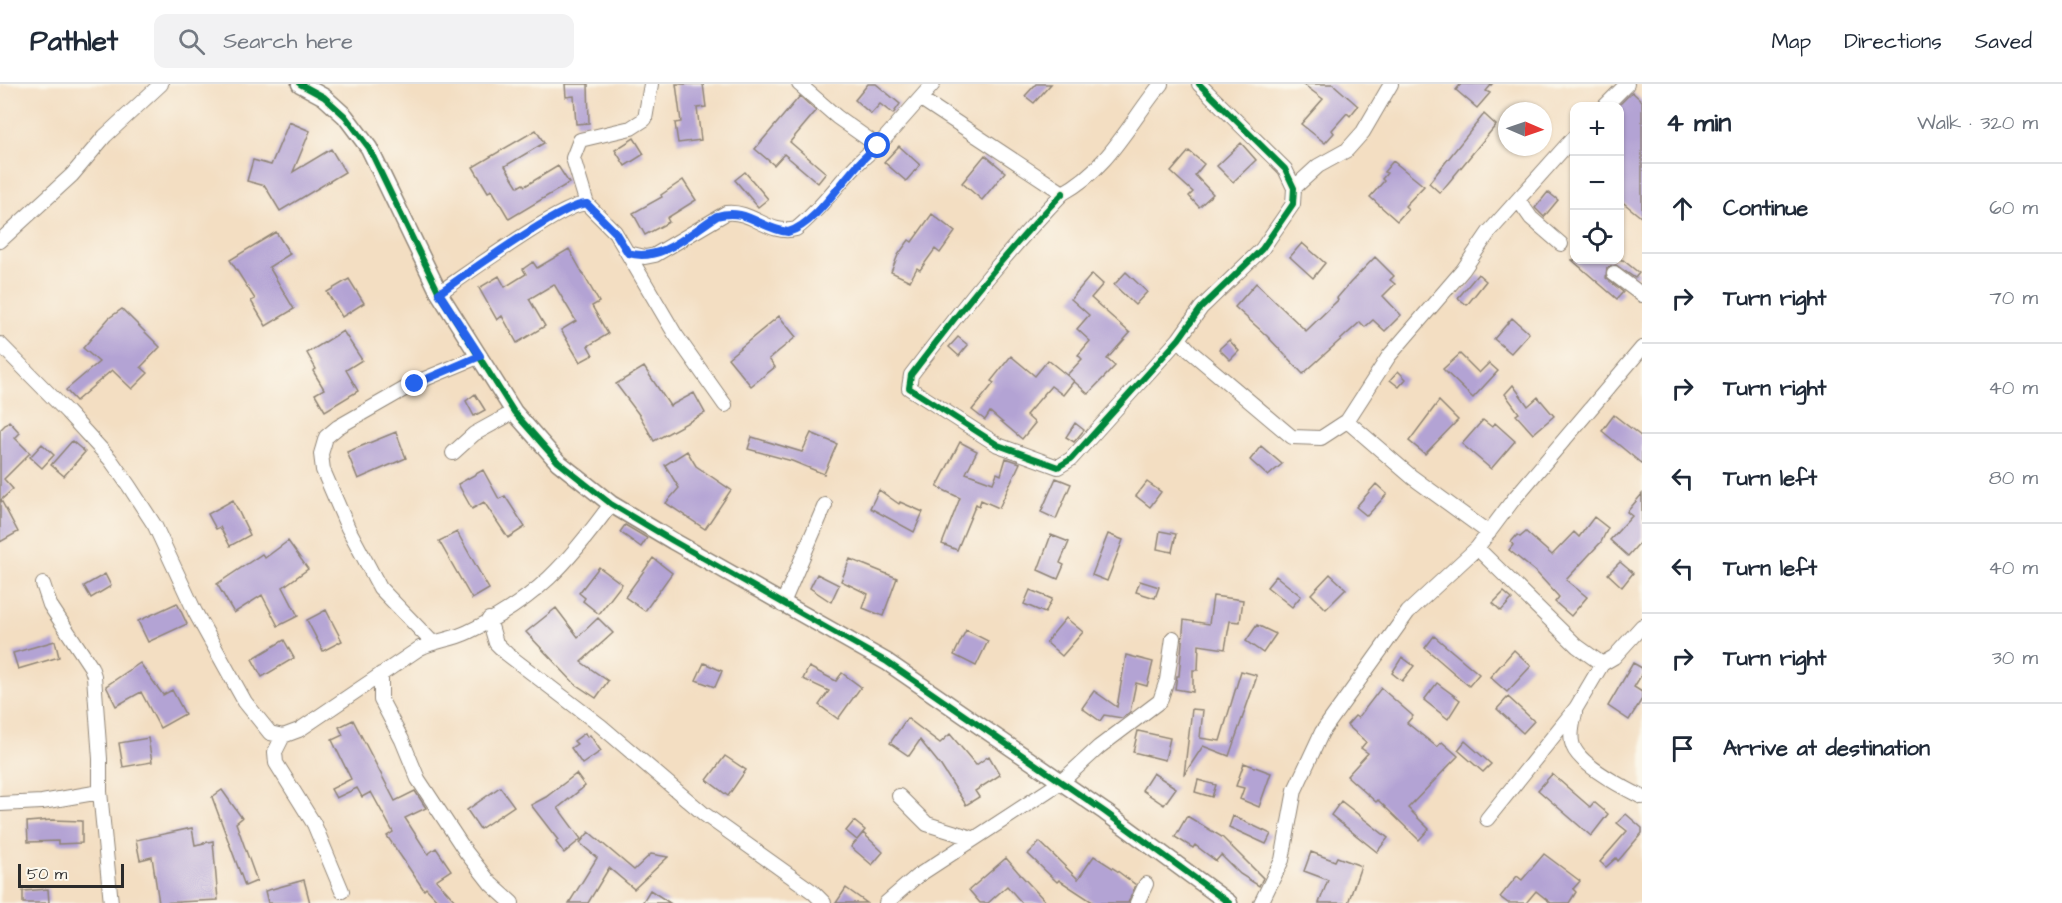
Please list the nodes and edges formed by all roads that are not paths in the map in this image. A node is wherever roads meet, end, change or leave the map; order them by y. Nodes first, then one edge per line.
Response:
1 (161, 84) edge
2 (300, 84) edge
3 (651, 84) edge
4 (799, 84) edge
5 (933, 84) edge
6 (1161, 84) edge
7 (1199, 84) edge
8 (1391, 84) edge
9 (1627, 84) edge
10 (921, 99) junction
11 (1609, 102) edge
12 (1570, 143) edge
13 (878, 146) junction
14 (1294, 188) junction
15 (1062, 193) junction
16 (1519, 201) junction
17 (587, 204) junction
18 (0, 241) edge
19 (1561, 244) dead end
20 (628, 253) junction
21 (1614, 274) dead end
22 (439, 293) junction
23 (1642, 295) edge
24 (1179, 339) junction
25 (0, 344) edge
26 (1641, 354) edge
27 (480, 356) junction
28 (725, 405) dead end
29 (514, 412) junction
30 (1347, 421) junction
31 (453, 453) dead end
32 (611, 504) junction
33 (825, 505) dead end
34 (1488, 533) junction
35 (1477, 548) junction
36 (43, 584) dead end
37 (782, 605) junction
38 (489, 619) junction
39 (1642, 626) edge
40 (1173, 638) dead end
41 (432, 642) junction
42 (1602, 664) junction
43 (381, 674) junction
44 (1576, 708) junction
45 (284, 736) junction
46 (1061, 782) junction
47 (100, 792) junction
48 (899, 796) dead end
49 (1642, 797) edge
50 (0, 804) edge
51 (1487, 819) dead end
52 (972, 838) junction
53 (1146, 884) dead end
54 (342, 891) dead end
55 (111, 903) edge
56 (512, 903) edge
57 (824, 903) edge
58 (886, 903) edge
59 (1137, 903) edge
60 (1229, 903) edge
61 (1261, 903) edge

1 - 18 street
2 - 22 street
3 - 17 street
4 - 13 street
5 - 10 street
6 - 15 street
7 - 14 street
8 - 14 street
9 - 11 street
10 - 13 street
10 - 15 street
12 - 16 street
13 - 20 street
14 - 24 street
15 - 24 street
16 - 19 street
16 - 30 street
17 - 20 street
17 - 22 street
20 - 28 street
21 - 23 street
22 - 27 street
24 - 30 street
25 - 45 street
26 - 34 street
27 - 29 street
27 - 41 street
29 - 31 street
29 - 32 street
30 - 34 street
32 - 37 street
32 - 38 street
33 - 37 street
34 - 35 street
35 - 42 street
35 - 61 street
36 - 47 street
37 - 46 street
38 - 41 street
38 - 57 street
39 - 42 street
40 - 46 street
41 - 43 street
42 - 44 street
43 - 45 street
43 - 56 street
44 - 49 street
44 - 51 street
45 - 54 street
46 - 52 street
46 - 60 street
47 - 50 street
47 - 55 street
48 - 52 street
52 - 58 street
53 - 59 street

